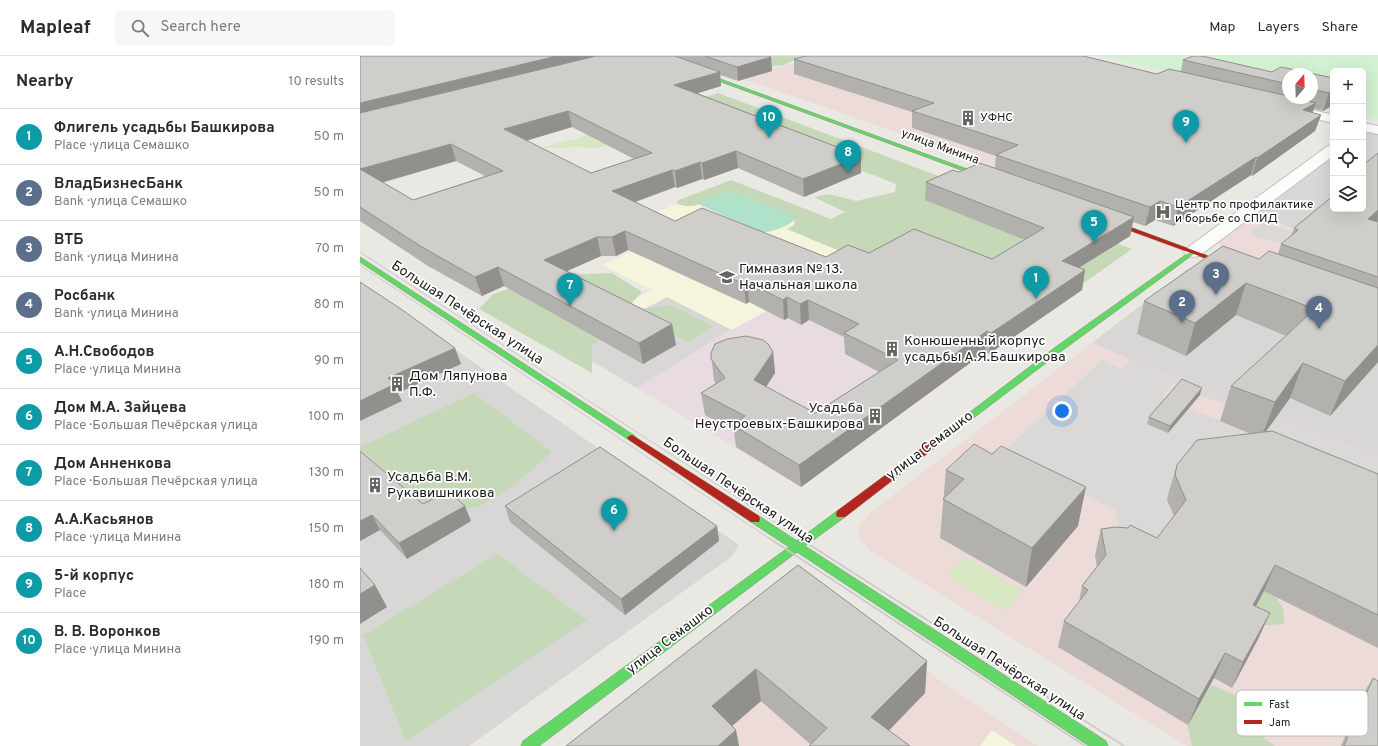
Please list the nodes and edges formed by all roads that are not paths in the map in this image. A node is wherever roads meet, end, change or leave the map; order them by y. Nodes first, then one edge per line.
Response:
1 (653, 56) edge
2 (1279, 106) edge
3 (1330, 119) edge
4 (1366, 128) edge
5 (1378, 130) edge
6 (1330, 151) edge
7 (1004, 183) edge
8 (1091, 215) edge
9 (1193, 252) junction
10 (360, 259) edge
11 (1212, 259) edge
12 (796, 547) junction
13 (528, 746) edge
14 (1101, 746) edge

1 - 7 street, улица Минина
2 - 3 street
4 - 5 street
6 - 9 street, улица Семашко
8 - 9 street
9 - 11 street
9 - 12 street, улица Семашко
10 - 12 street, Большая Печёрская улица
12 - 13 street, улица Семашко
12 - 14 street, Большая Печёрская улица

